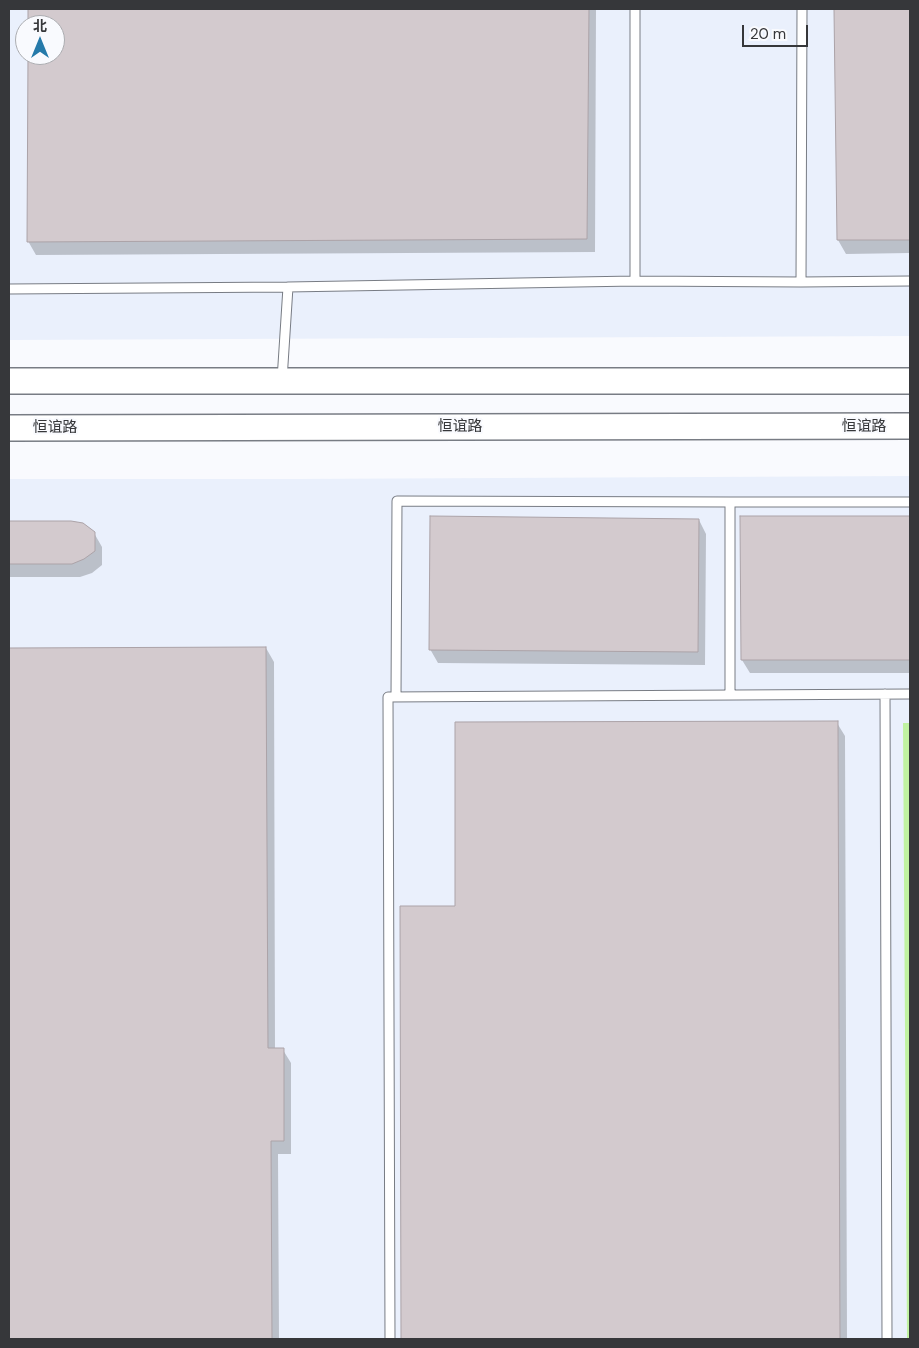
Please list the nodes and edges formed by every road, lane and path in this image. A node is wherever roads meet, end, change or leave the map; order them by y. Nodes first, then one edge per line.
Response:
1 (634, 9) edge
2 (802, 9) edge
3 (635, 281) junction
4 (910, 281) edge
5 (801, 282) junction
6 (288, 287) junction
7 (9, 289) edge
8 (9, 381) edge
9 (282, 381) junction
10 (910, 381) edge
11 (910, 426) edge
12 (9, 428) edge
13 (730, 502) junction
14 (910, 502) edge
15 (885, 694) junction
16 (910, 694) edge
17 (730, 695) junction
18 (396, 697) junction
19 (390, 1339) edge
20 (887, 1339) edge

1 - 3 lane
2 - 5 lane
3 - 5 lane
3 - 6 lane
4 - 5 lane
6 - 7 lane
6 - 9 lane
8 - 9 main road
9 - 10 main road
11 - 12 main road, 恒谊路
13 - 14 lane
13 - 17 lane
13 - 18 lane
15 - 16 lane
15 - 17 lane
15 - 20 lane
17 - 18 lane
18 - 19 lane

